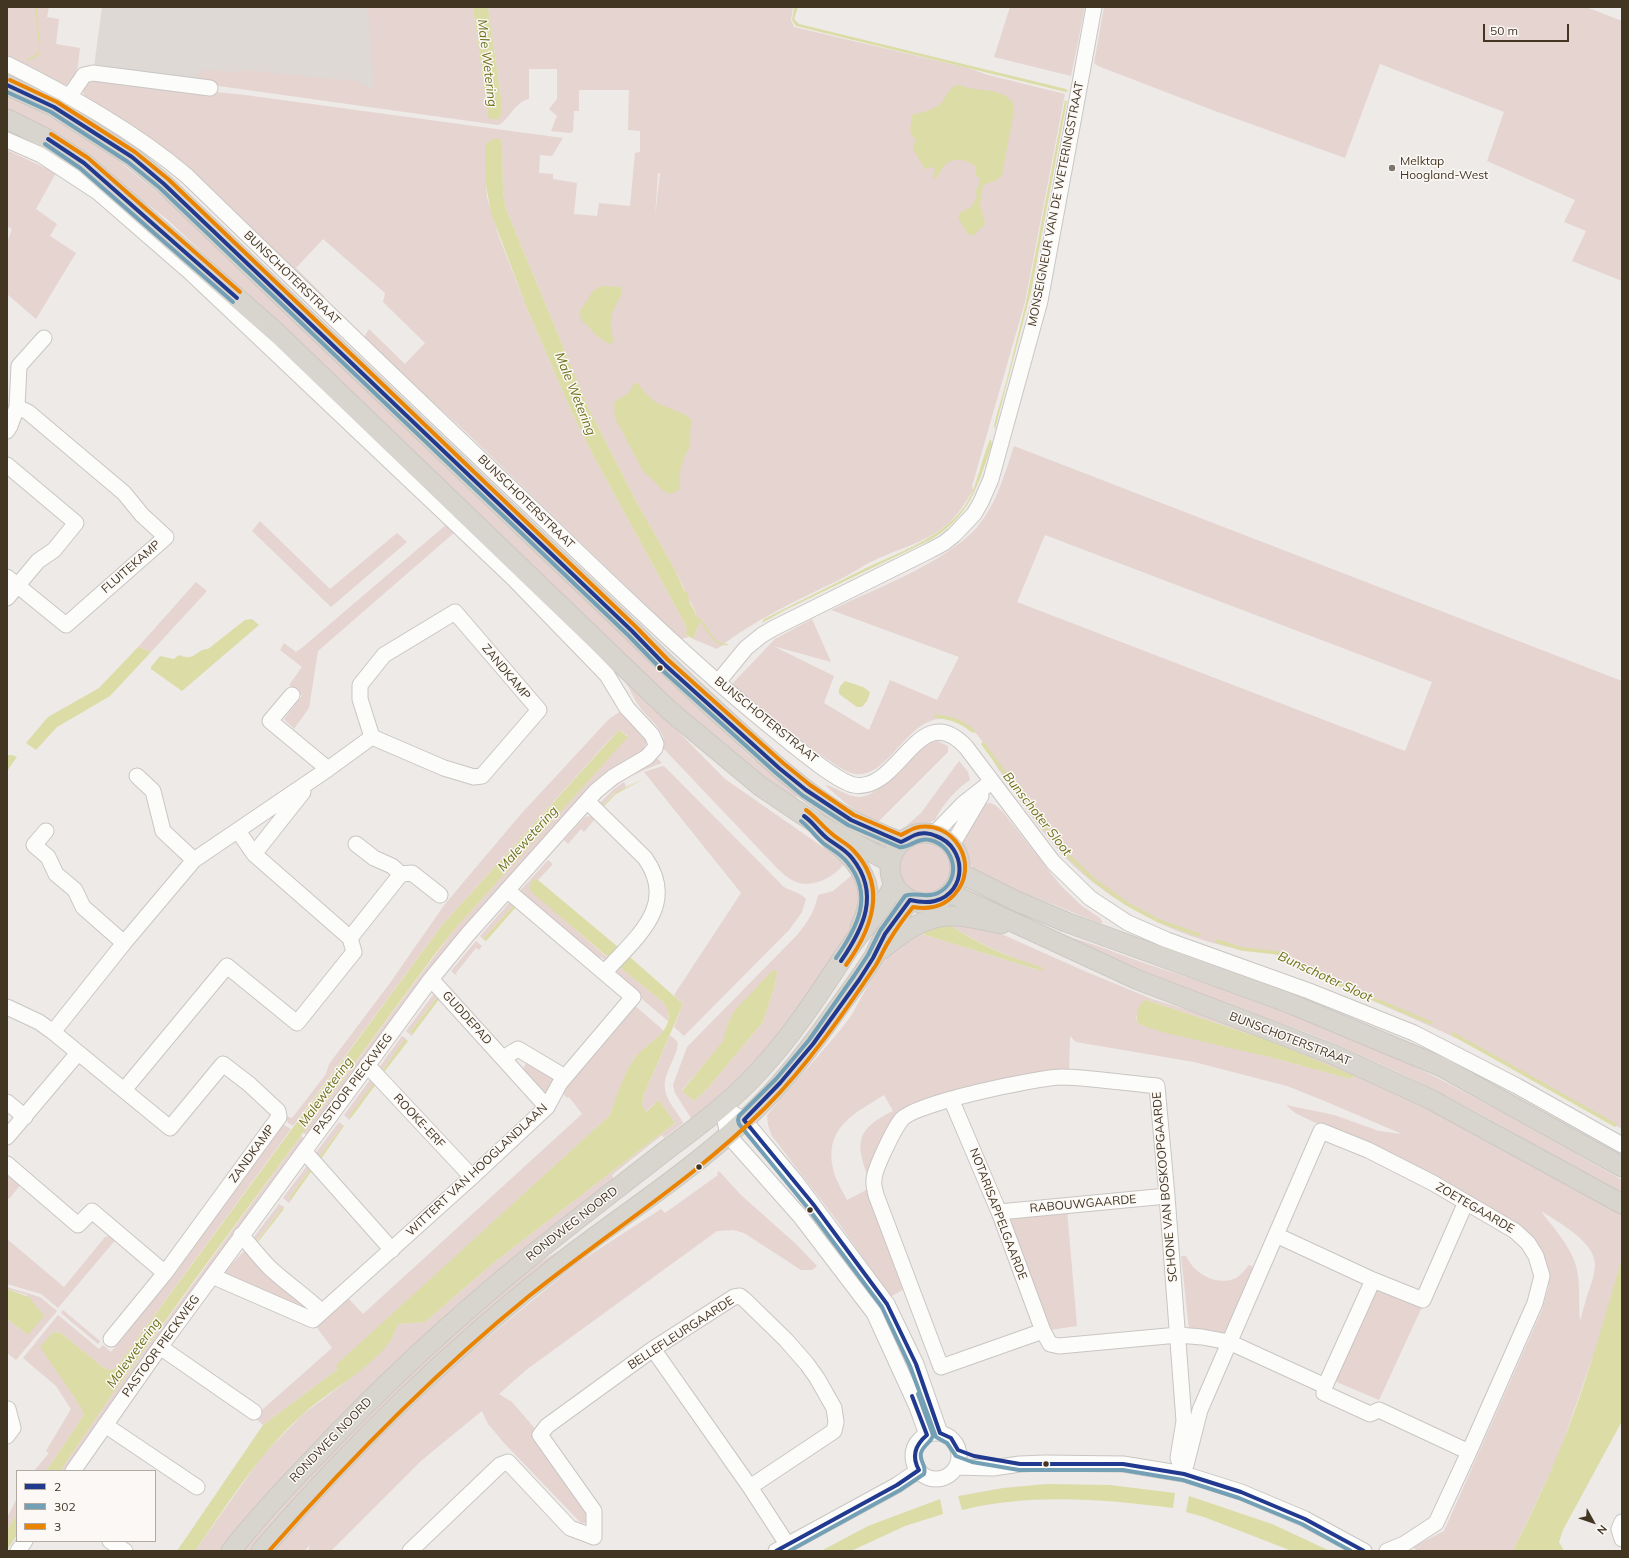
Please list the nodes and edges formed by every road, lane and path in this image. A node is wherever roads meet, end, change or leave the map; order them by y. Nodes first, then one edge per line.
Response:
1 (1094, 7) edge
2 (7, 64) edge
3 (7, 85) edge
4 (210, 88) dead end
5 (69, 97) junction
6 (7, 119) edge
7 (7, 140) edge
8 (44, 338) dead end
9 (17, 407) junction
10 (7, 431) edge
11 (7, 465) edge
12 (12, 582) edge
13 (7, 598) edge
14 (718, 682) junction
15 (292, 695) dead end
16 (372, 736) junction
17 (328, 769) junction
18 (136, 776) dead end
19 (991, 782) junction
20 (302, 787) junction
21 (587, 801) junction
22 (812, 821) junction
23 (46, 831) dead end
24 (238, 831) junction
25 (934, 834) junction
26 (901, 842) junction
27 (356, 844) dead end
28 (952, 845) junction
29 (254, 854) junction
30 (194, 860) junction
31 (890, 862) junction
32 (960, 873) junction
33 (401, 874) junction
34 (894, 883) junction
35 (507, 890) junction
36 (950, 893) junction
37 (440, 895) dead end
38 (910, 900) junction
39 (1032, 930) junction
40 (858, 935) junction
41 (350, 938) junction
42 (124, 943) junction
43 (874, 957) junction
44 (605, 972) junction
45 (431, 979) junction
46 (7, 1006) edge
47 (53, 1032) junction
48 (78, 1052) junction
49 (504, 1058) junction
50 (367, 1066) junction
51 (565, 1077) junction
52 (124, 1090) junction
53 (951, 1099) junction
54 (7, 1102) edge
55 (547, 1107) junction
56 (722, 1107) junction
57 (25, 1117) junction
58 (744, 1120) junction
59 (728, 1135) junction
60 (7, 1137) edge
61 (1622, 1145) edge
62 (304, 1151) junction
63 (7, 1164) edge
64 (1622, 1166) edge
65 (472, 1177) junction
66 (1167, 1196) junction
67 (1466, 1202) junction
68 (1622, 1204) edge
69 (999, 1212) junction
70 (1276, 1235) junction
71 (242, 1236) junction
72 (392, 1250) junction
73 (165, 1273) junction
74 (212, 1276) junction
75 (1373, 1280) junction
76 (322, 1312) junction
77 (1043, 1331) junction
78 (1178, 1335) junction
79 (111, 1339) dead end
80 (1229, 1342) junction
81 (160, 1347) junction
82 (653, 1349) junction
83 (1325, 1386) junction
84 (8, 1409) dead end
85 (254, 1412) dead end
86 (105, 1425) junction
87 (933, 1434) junction
88 (7, 1436) edge
89 (958, 1450) junction
90 (1469, 1452) junction
91 (1020, 1464) junction
92 (956, 1467) junction
93 (74, 1470) edge
94 (919, 1470) junction
95 (1184, 1474) junction
96 (197, 1487) dead end
97 (750, 1487) junction
98 (1622, 1522) edge
99 (1622, 1539) edge
100 (24, 1542) edge
101 (112, 1542) edge
102 (782, 1548) edge
103 (18, 1551) edge
104 (125, 1551) edge
105 (231, 1551) edge
106 (261, 1551) edge
107 (410, 1551) edge
108 (1364, 1551) edge
109 (1387, 1551) edge

1 - 14 street, MONSEIGNEUR VAN DE WETERINGSTRAAT
2 - 5 street, BUNSCHOTERSTRAAT
3 - 26 main road, BUNSCHOTERSTRAAT
4 - 5 street
5 - 14 street, BUNSCHOTERSTRAAT
6 - 22 main road
7 - 21 street, PASTOOR PIECKWEG
8 - 9 street
9 - 10 street
9 - 12 street, FLUITEKAMP
11 - 12 street
12 - 13 street
14 - 19 street, BUNSCHOTERSTRAAT
15 - 17 street
16 - 16 street, ZANDKAMP
16 - 17 street
17 - 20 street
18 - 30 street
19 - 25 street
19 - 28 street
19 - 61 street, BUNSCHOTERSTRAAT
20 - 24 street
20 - 29 street
21 - 35 street, PASTOOR PIECKWEG
21 - 44 street
22 - 31 main road
22 - 40 main road
23 - 42 street
24 - 29 street
24 - 30 street
25 - 26 main road
25 - 28 main road
26 - 31 main road
27 - 33 street
28 - 32 main road
29 - 41 street
30 - 42 street
31 - 34 main road
32 - 36 main road
32 - 64 main road
33 - 37 street
33 - 41 street
34 - 38 main road
34 - 40 main road, RONDWEG NOORD
35 - 44 street
35 - 45 street, PASTOOR PIECKWEG
36 - 38 main road
36 - 39 main road, BUNSCHOTERSTRAAT
38 - 43 main road, RONDWEG NOORD
39 - 43 main road
39 - 68 main road, BUNSCHOTERSTRAAT
40 - 56 main road, RONDWEG NOORD
41 - 52 street
42 - 47 street
43 - 58 main road, RONDWEG NOORD
44 - 51 street, WITTERT VAN HOOGLANDLAAN
45 - 49 street, GUDDEPAD
45 - 50 street, PASTOOR PIECKWEG
46 - 47 street, ZANDKAMP
47 - 48 street, ZANDKAMP
48 - 52 street, ZANDKAMP
48 - 57 street
49 - 51 street
49 - 55 street, GUDDEPAD
50 - 62 street, PASTOOR PIECKWEG
50 - 65 street, ROOKE-ERF
51 - 55 street, WITTERT VAN HOOGLANDLAAN
52 - 73 street, ZANDKAMP
53 - 66 street, SCHONE VAN BOSKOOPGAARDE
53 - 69 street, NOTARISAPPELGAARDE
53 - 77 street, SCHONE VAN BOSKOOPGAARDE
54 - 57 street
55 - 65 street, WITTERT VAN HOOGLANDLAAN
56 - 58 street
56 - 59 street
56 - 105 main road, RONDWEG NOORD
57 - 60 street
58 - 59 main road, RONDWEG NOORD
58 - 87 street
59 - 87 street
59 - 106 main road, RONDWEG NOORD
62 - 71 street, PASTOOR PIECKWEG
62 - 72 street
63 - 73 street
65 - 72 street, WITTERT VAN HOOGLANDLAAN
66 - 69 street, RABOUWGAARDE
66 - 78 street, SCHONE VAN BOSKOOPGAARDE
67 - 70 street, ZOETEGAARDE
67 - 75 street
67 - 90 street, ZOETEGAARDE
69 - 77 street, NOTARISAPPELGAARDE
70 - 75 street
70 - 80 street, ZOETEGAARDE
71 - 74 street, PASTOOR PIECKWEG
71 - 76 street
72 - 76 street, WITTERT VAN HOOGLANDLAAN
73 - 79 street, ZANDKAMP
74 - 76 street, WITTERT VAN HOOGLANDLAAN
74 - 81 street, PASTOOR PIECKWEG
75 - 83 street
77 - 78 street, NOTARISAPPELGAARDE
78 - 80 street, NOTARISAPPELGAARDE
78 - 95 street, SCHONE VAN BOSKOOPGAARDE
80 - 83 street, NOTARISAPPELGAARDE
80 - 95 street, ZOETEGAARDE
81 - 85 street
81 - 86 street, PASTOOR PIECKWEG
82 - 97 street
82 - 97 street, BELLEFLEURGAARDE
82 - 107 street, BELLEFLEURGAARDE
83 - 90 street
84 - 88 street
86 - 93 street, PASTOOR PIECKWEG
86 - 96 street
87 - 89 street
87 - 94 street
89 - 91 street
89 - 92 street
90 - 109 street, ZOETEGAARDE
91 - 92 street
91 - 95 street
92 - 94 street
94 - 102 street
95 - 108 street
97 - 102 street
98 - 99 street
100 - 103 street
101 - 104 street

